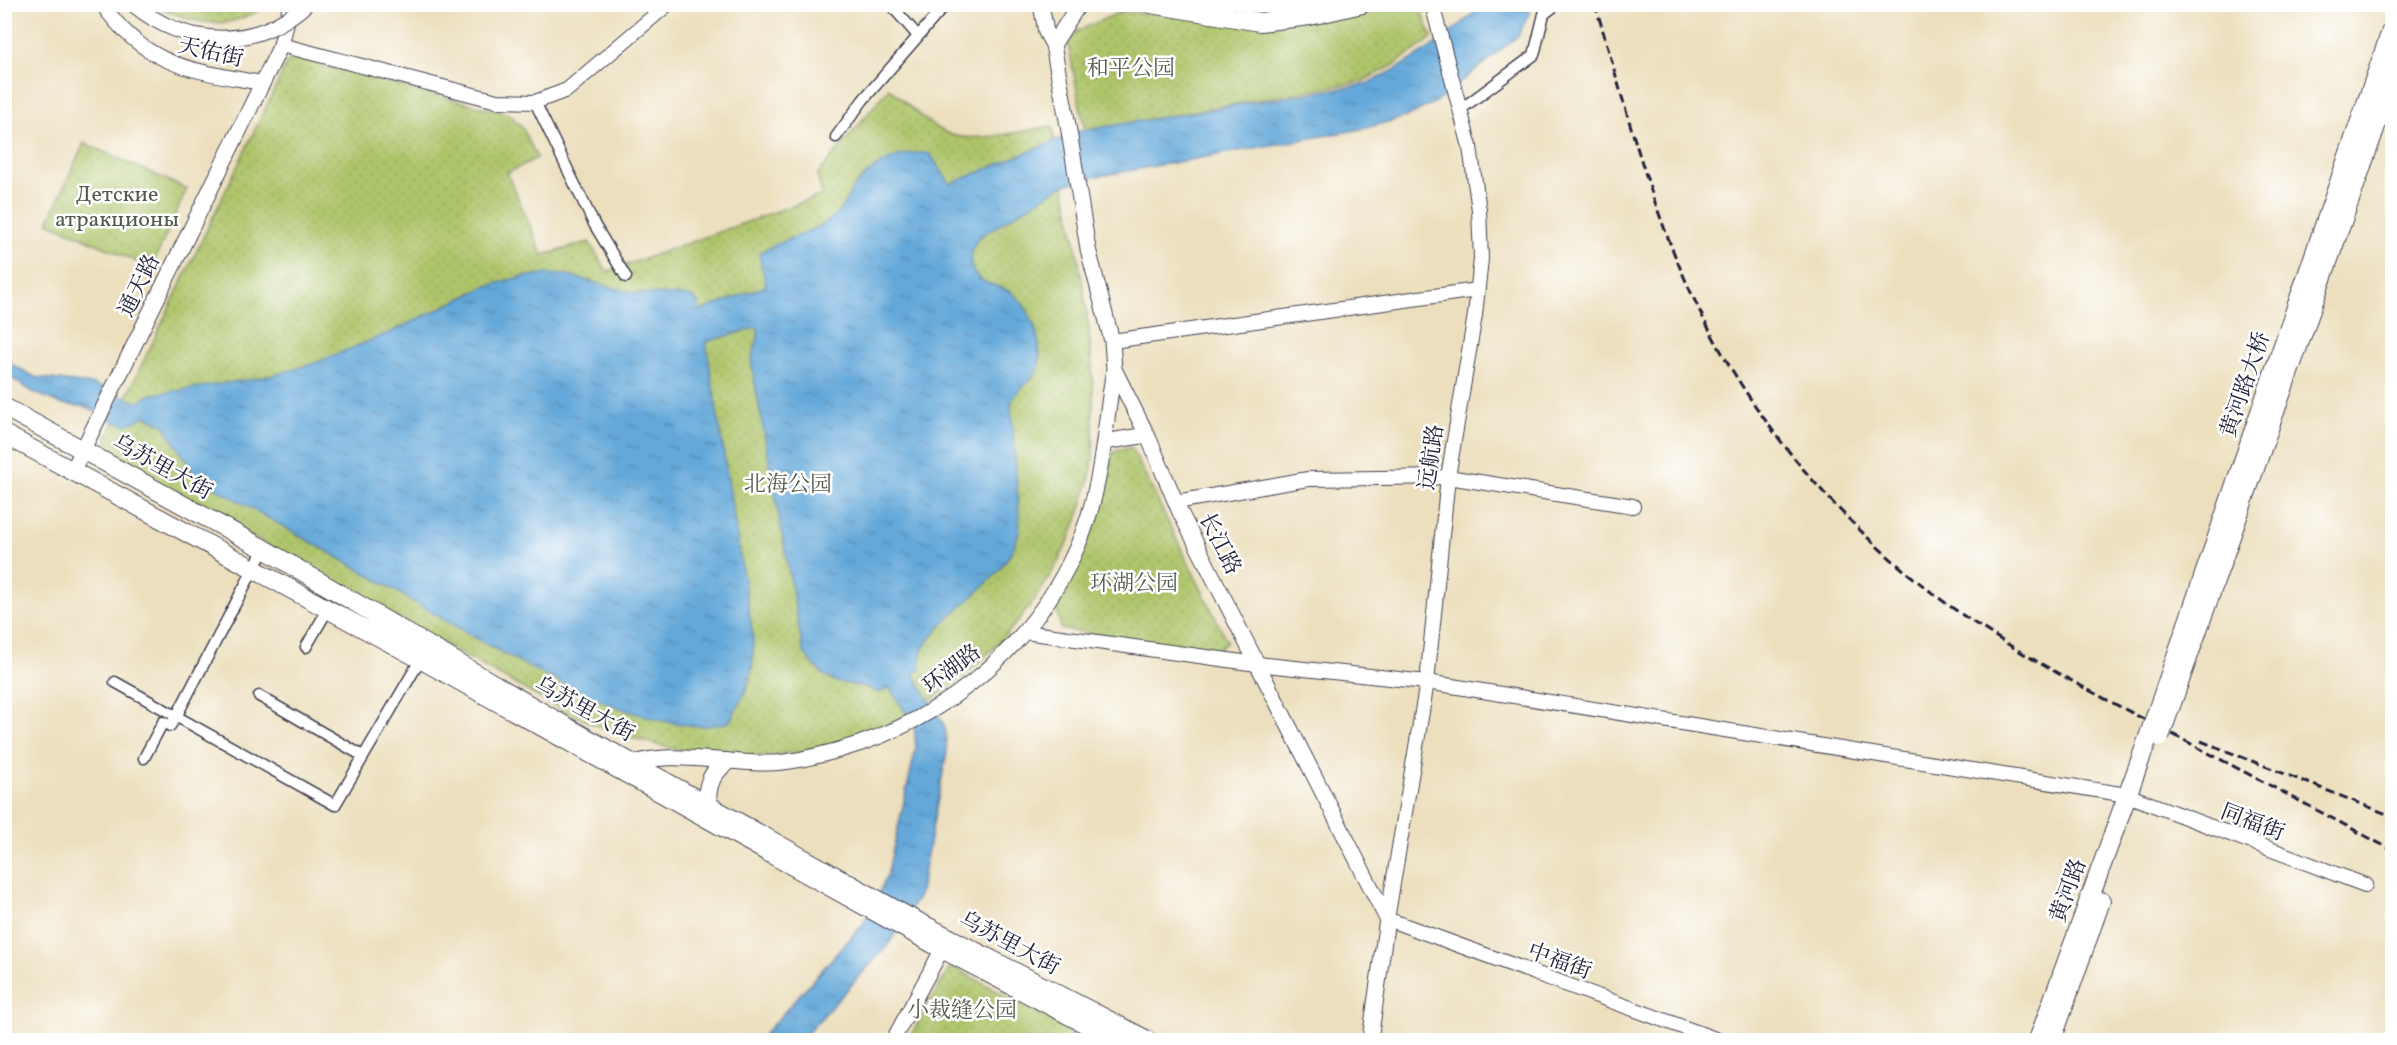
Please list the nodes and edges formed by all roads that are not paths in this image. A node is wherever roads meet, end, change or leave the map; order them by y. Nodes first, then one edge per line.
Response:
1 (102, 4) edge
2 (134, 4) edge
3 (291, 4) edge
4 (306, 4) edge
5 (668, 4) edge
6 (890, 4) edge
7 (946, 4) edge
8 (1041, 4) edge
9 (1079, 4) edge
10 (1151, 4) edge
11 (1362, 4) edge
12 (1432, 4) edge
13 (1557, 4) edge
14 (2392, 28) edge
15 (918, 36) junction
16 (281, 45) junction
17 (1053, 45) junction
18 (2392, 81) edge
19 (261, 83) junction
20 (535, 102) junction
21 (1461, 109) junction
22 (836, 137) dead end
23 (626, 277) dead end
24 (1478, 290) junction
25 (1112, 341) junction
26 (1114, 369) junction
27 (4, 406) edge
28 (4, 434) edge
29 (1147, 435) junction
30 (1104, 442) junction
31 (84, 450) junction
32 (72, 472) junction
33 (1448, 477) junction
34 (1176, 502) junction
35 (1633, 506) dead end
36 (264, 549) junction
37 (254, 569) junction
38 (328, 609) junction
39 (1025, 632) junction
40 (306, 647) dead end
41 (424, 652) junction
42 (1257, 664) junction
43 (116, 682) dead end
44 (1427, 682) junction
45 (259, 696) dead end
46 (176, 717) junction
47 (363, 756) junction
48 (2147, 757) junction
49 (144, 758) dead end
50 (726, 762) junction
51 (628, 768) junction
52 (2132, 797) junction
53 (707, 804) junction
54 (2365, 885) dead end
55 (875, 905) junction
56 (1387, 919) junction
57 (946, 943) junction
58 (893, 1041) edge
59 (1116, 1041) edge
60 (1147, 1041) edge
61 (1370, 1041) edge
62 (1718, 1041) edge
63 (2038, 1041) edge
64 (2052, 1041) edge

1 - 19 street, 天佑街
2 - 4 main road, bridge
3 - 16 main road, 通天路
5 - 20 street
6 - 15 street
7 - 15 street
8 - 17 main road, 长江路
9 - 17 main road
10 - 11 main road
12 - 21 street, 远航路
13 - 21 street
14 - 48 main road, 黄河路大桥, bridge
15 - 22 street
16 - 19 main road, 通天路
16 - 20 street
17 - 25 main road, 长江路
18 - 48 main road, 黄河路大桥, bridge
19 - 31 main road, 通天路
20 - 23 street
21 - 24 street, 远航路
24 - 25 street
24 - 33 street, 远航路
25 - 26 main road, 长江路
26 - 29 main road, 长江路
26 - 30 main road, 环湖路
27 - 31 main road, 乌苏里大街
28 - 32 main road, 乌苏里大街
29 - 30 main road
29 - 34 main road, 长江路
30 - 39 main road, 环湖路
31 - 32 main road, 通天路
31 - 36 main road, 乌苏里大街
32 - 37 main road, 乌苏里大街
33 - 34 street
33 - 35 street
33 - 44 street, 远航路
34 - 42 main road, 长江路
36 - 37 street
36 - 41 main road, 乌苏里大街
37 - 38 main road, 乌苏里大街
37 - 46 street
38 - 40 street
38 - 41 main road, 乌苏里大街
39 - 42 street, 同福街
39 - 50 main road, 环湖路
41 - 47 street
41 - 51 main road, 乌苏里大街
42 - 44 street, 同福街
42 - 56 main road, 长江路
43 - 46 street
44 - 52 street, 同福街
44 - 56 street, 远航路
45 - 47 street
46 - 47 street
46 - 49 street
48 - 52 main road, 黄河路
50 - 51 main road, 环湖路
50 - 53 main road
51 - 53 main road, 乌苏里大街
51 - 55 main road, 乌苏里大街
52 - 54 street, 同福街
52 - 63 main road, 黄河路
52 - 64 main road, 黄河路
53 - 55 main road, 乌苏里大街
55 - 57 main road, 乌苏里大街
56 - 61 main road
56 - 62 street, 中福街
57 - 58 street
57 - 59 main road, 乌苏里大街
57 - 60 main road, 乌苏里大街

